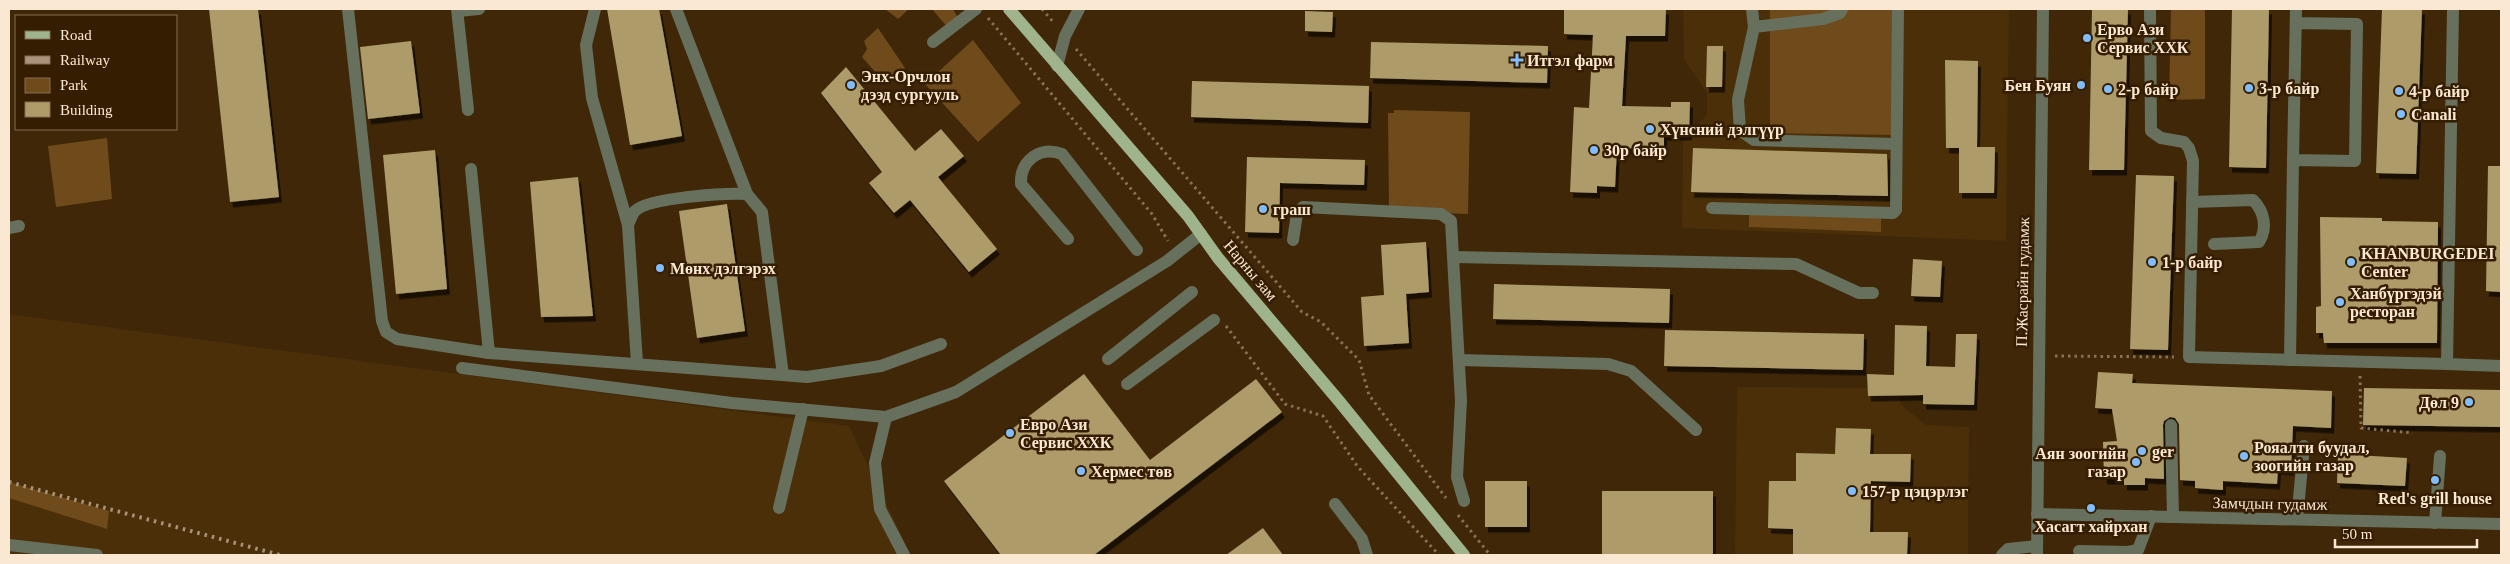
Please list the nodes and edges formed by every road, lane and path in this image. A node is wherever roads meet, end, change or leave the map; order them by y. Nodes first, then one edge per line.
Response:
1 (348, 9) edge
2 (479, 9) edge
3 (595, 9) edge
4 (676, 9) edge
5 (976, 9) edge
6 (1009, 9) edge
7 (1042, 9) edge
8 (1079, 9) edge
9 (1752, 9) edge
10 (1842, 9) edge
11 (1898, 9) edge
12 (2043, 9) edge
13 (2150, 9) edge
14 (2296, 9) edge
15 (2453, 9) edge
16 (458, 10) edge
17 (2296, 23) junction
18 (1754, 27) junction
19 (1065, 36) junction
20 (933, 42) dead end
21 (1057, 66) junction
22 (468, 110) dead end
23 (1896, 144) junction
24 (2293, 160) junction
25 (470, 169) dead end
26 (748, 194) junction
27 (2192, 202) junction
28 (1712, 208) dead end
29 (628, 225) junction
30 (1201, 234) junction
31 (1068, 240) dead end
32 (1293, 240) dead end
33 (2214, 244) dead end
34 (1137, 250) dead end
35 (1454, 257) junction
36 (1192, 292) dead end
37 (1873, 293) dead end
38 (1214, 320) dead end
39 (941, 344) dead end
40 (490, 353) junction
41 (2038, 356) junction
42 (2189, 357) junction
43 (1108, 359) dead end
44 (1459, 360) junction
45 (2290, 360) junction
46 (2360, 362) junction
47 (637, 364) junction
48 (2447, 364) junction
49 (2501, 366) edge
50 (462, 368) dead end
51 (783, 375) junction
52 (1127, 384) dead end
53 (803, 409) junction
54 (886, 417) junction
55 (2171, 425) dead end
56 (1696, 430) dead end
57 (2413, 433) dead end
58 (2304, 446) dead end
59 (2440, 456) dead end
60 (1464, 501) dead end
61 (1449, 502) dead end
62 (1335, 504) dead end
63 (779, 508) dead end
64 (1454, 510) dead end
65 (2037, 514) junction
66 (2151, 516) junction
67 (2173, 517) junction
68 (2297, 520) junction
69 (2435, 523) junction
70 (2501, 524) edge
71 (9, 545) edge
72 (2037, 550) edge
73 (2079, 552) dead end
74 (97, 555) edge
75 (904, 555) edge
76 (1367, 555) edge
77 (1464, 555) edge
78 (1490, 555) edge
79 (2002, 555) edge

1 - 40 street
2 - 16 street
3 - 29 street
4 - 26 street
5 - 20 street
6 - 21 main road, Нарны зам
7 - 19 path
8 - 19 street
9 - 18 street
10 - 18 street
11 - 23 street
12 - 41 street, П.Жасрайн гудамж
13 - 27 street
14 - 17 street
15 - 48 street
16 - 22 street
17 - 24 street
17 - 24 street
18 - 23 street
19 - 21 street
19 - 61 path
21 - 30 main road, Нарны зам
23 - 28 street
24 - 45 street
25 - 40 street
26 - 29 street
26 - 51 street
27 - 33 street
27 - 42 street
29 - 47 street
30 - 54 street
30 - 77 main road, Нарны зам
31 - 34 street
32 - 35 street
35 - 37 street
35 - 44 street
36 - 43 street
38 - 52 street
39 - 51 street
40 - 47 street
41 - 42 path
41 - 65 street, П.Жасрайн гудамж
42 - 45 street
44 - 56 street
44 - 60 street
45 - 46 street
46 - 48 street
46 - 57 path
47 - 51 street
48 - 49 street
50 - 53 street
53 - 54 street
53 - 63 street
54 - 75 street
55 - 67 street
58 - 68 street
59 - 69 street
62 - 76 street
64 - 78 path
65 - 66 street, Замчдын гудамж
65 - 72 street, П.Жасрайн гудамж
66 - 67 street, Замчдын гудамж
66 - 73 street
67 - 68 street, Замчдын гудамж
68 - 69 street, Замчдын гудамж
69 - 70 street, Замчдын гудамж
71 - 74 street
72 - 79 street

